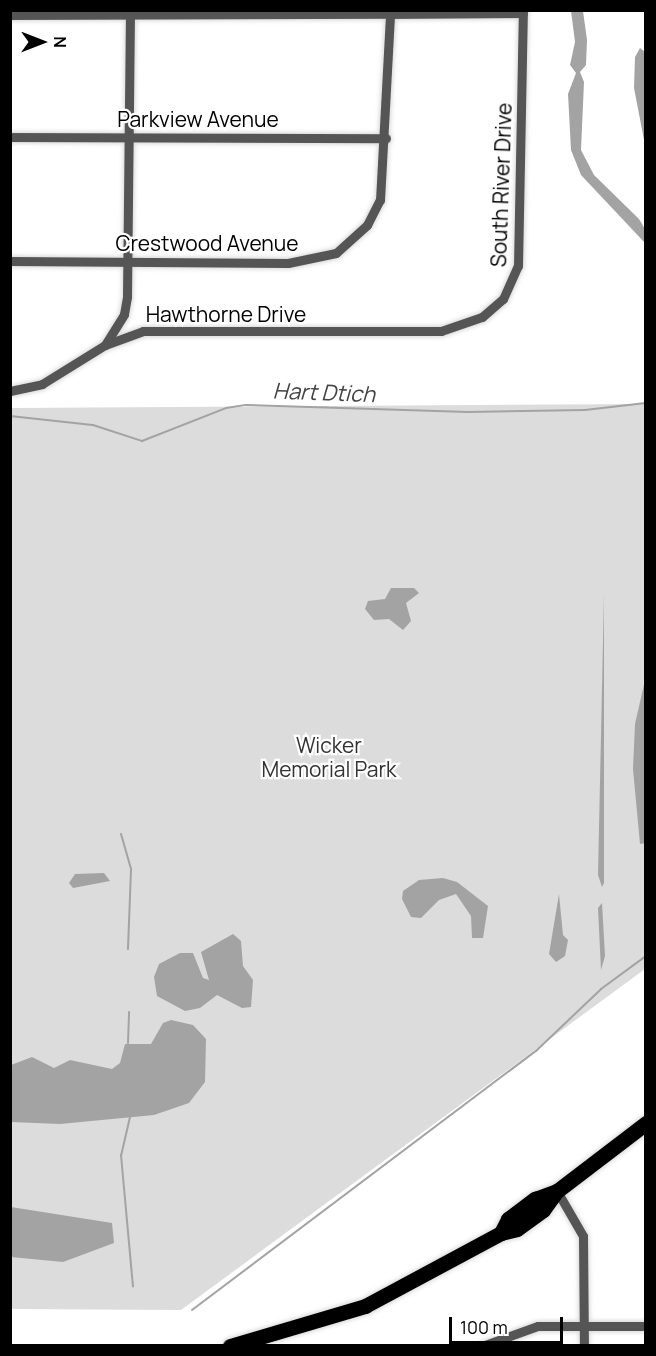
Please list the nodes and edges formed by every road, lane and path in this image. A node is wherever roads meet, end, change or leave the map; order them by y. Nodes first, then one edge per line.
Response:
1 (523, 12) edge
2 (130, 13) edge
3 (390, 14) junction
4 (10, 15) edge
5 (10, 137) edge
6 (127, 137) junction
7 (386, 138) junction
8 (10, 261) edge
9 (128, 262) junction
10 (420, 332) joint
11 (105, 345) junction
12 (10, 391) edge
13 (645, 1123) edge
14 (558, 1191) junction
15 (584, 1325) junction
16 (645, 1326) edge
17 (230, 1346) edge
18 (482, 1346) edge
19 (584, 1346) edge

1 - 3 street
1 - 10 street, South River Drive
2 - 3 street
2 - 4 street
2 - 6 street
3 - 7 street, Crestwood Avenue
5 - 6 street, Parkview Avenue
6 - 7 street, Parkview Avenue
6 - 9 street
7 - 9 street, Crestwood Avenue
8 - 9 street, Crestwood Avenue
9 - 11 street
10 - 11 street, Hawthorne Drive
11 - 12 street, Hawthorne Drive
13 - 14 highway
14 - 15 street
14 - 17 highway
15 - 16 street
15 - 18 street
15 - 19 street

